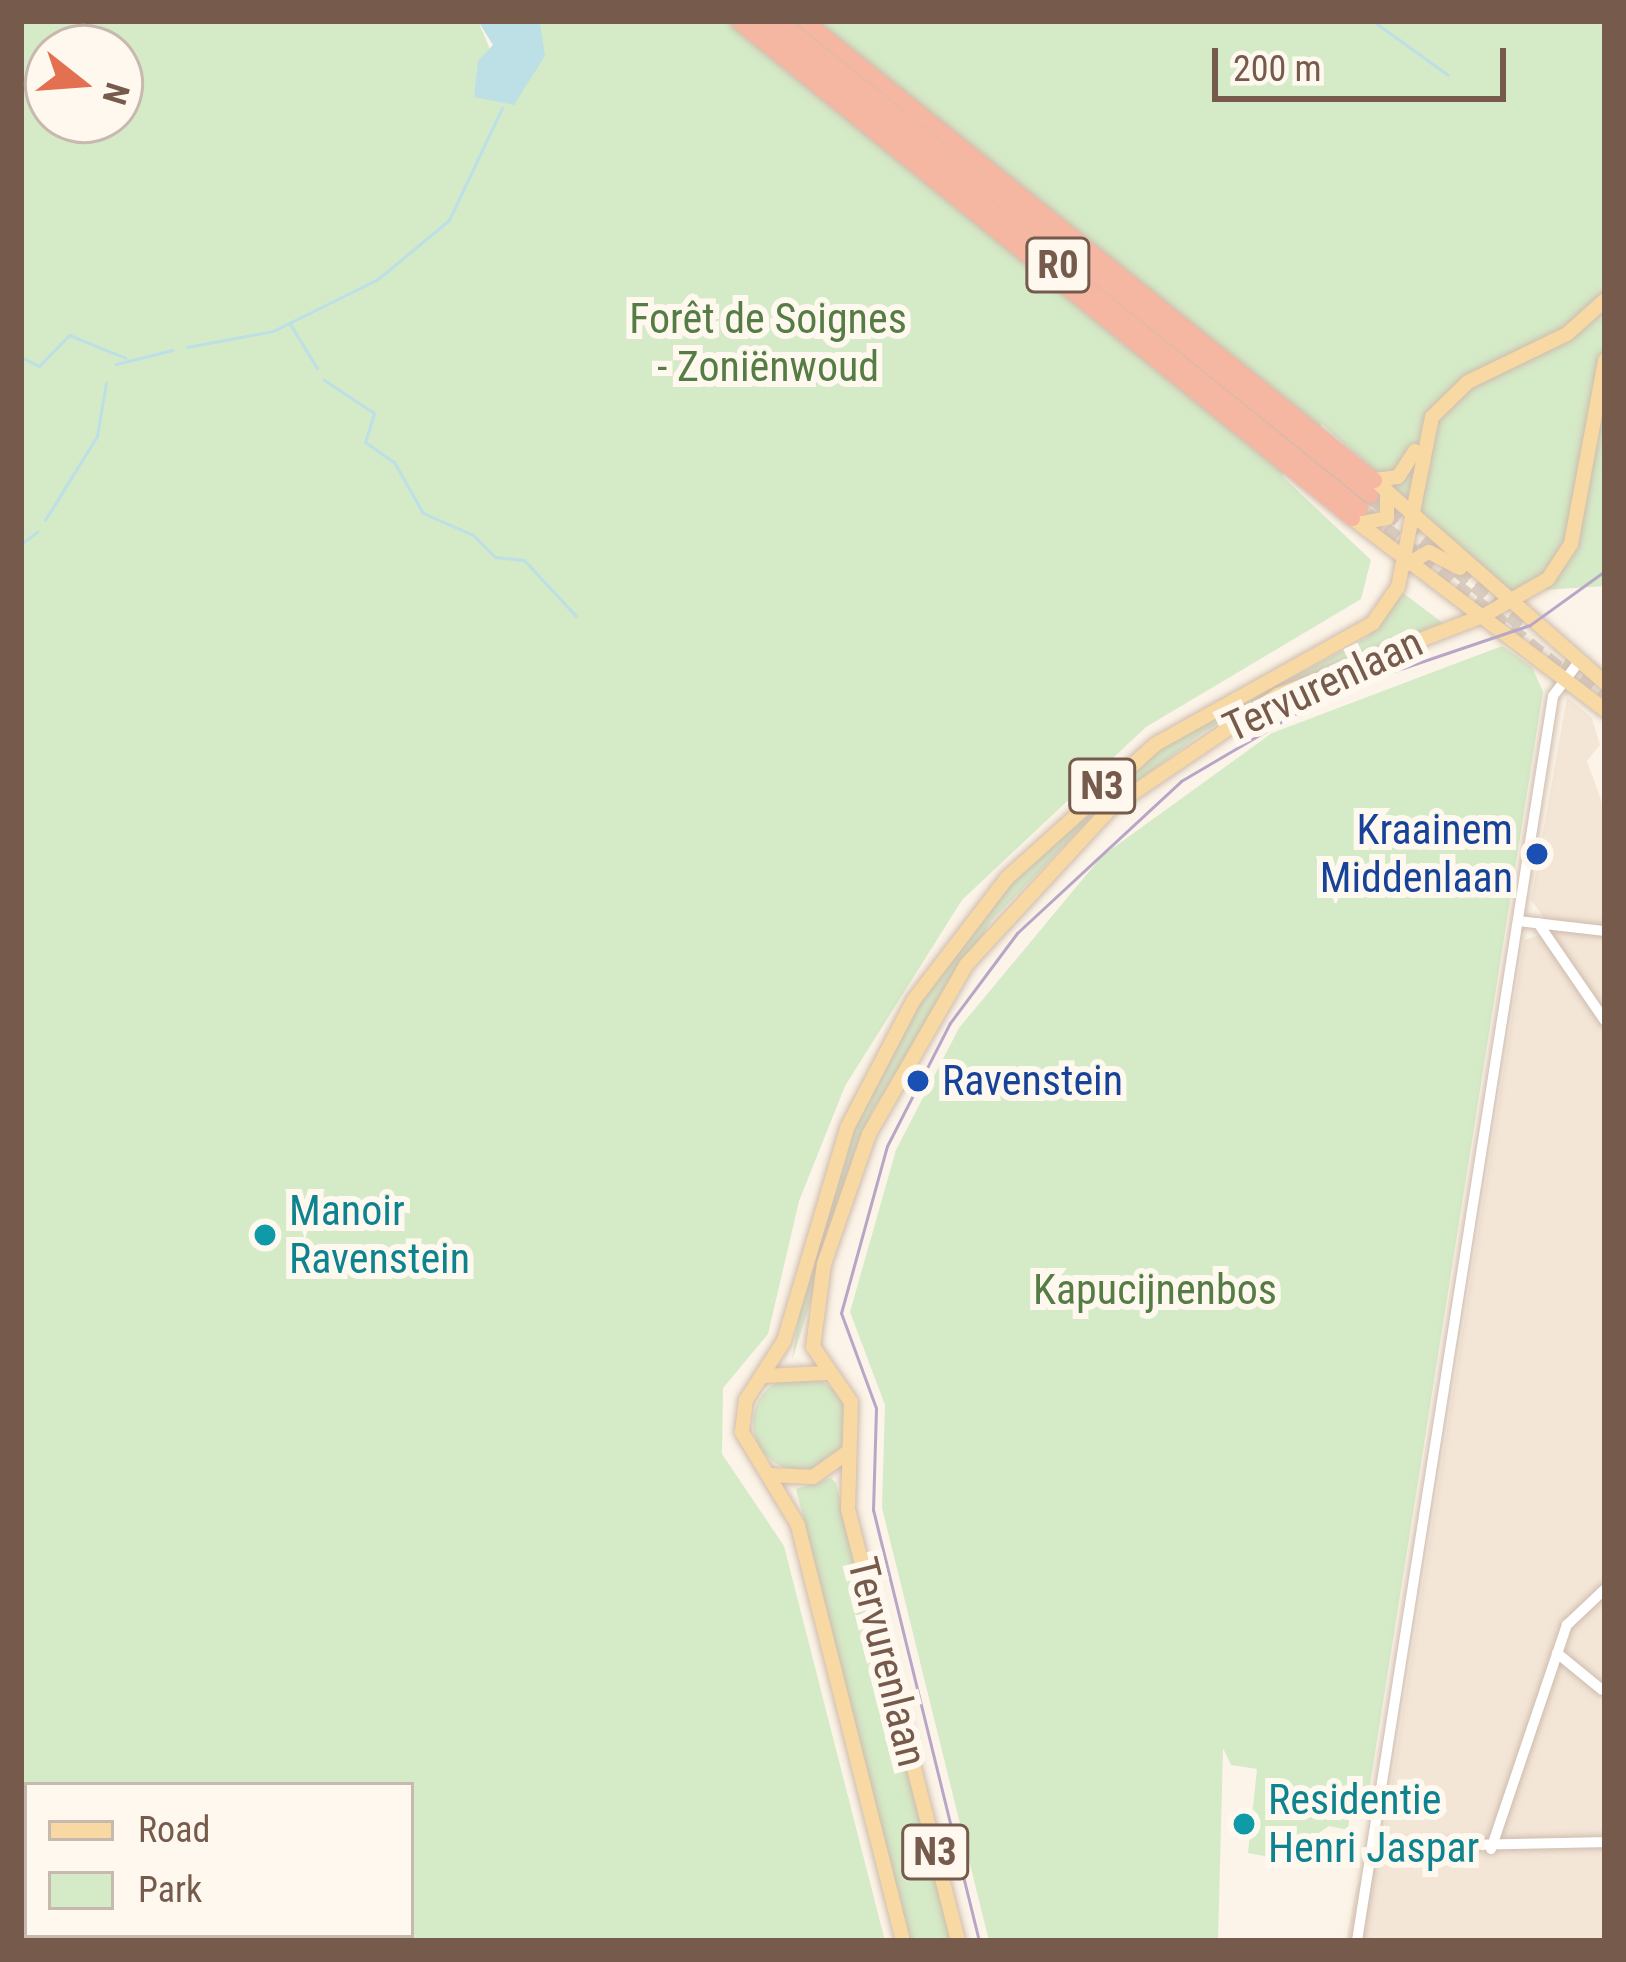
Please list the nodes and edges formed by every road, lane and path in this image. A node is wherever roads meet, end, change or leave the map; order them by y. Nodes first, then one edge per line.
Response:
1 (738, 21) edge
2 (757, 21) edge
3 (780, 21) edge
4 (805, 21) edge
5 (1605, 301) edge
6 (1605, 360) edge
7 (1420, 442) junction
8 (1368, 498) junction
9 (1410, 508) junction
10 (1407, 557) junction
11 (1478, 582) junction
12 (1537, 588) junction
13 (1505, 605) junction
14 (1483, 616) junction
15 (1530, 625) junction
16 (1578, 663) junction
17 (1566, 680) junction
18 (1605, 682) edge
19 (1605, 710) edge
20 (1518, 920) junction
21 (1538, 923) junction
22 (1605, 931) edge
23 (1605, 1021) edge
24 (830, 1375) junction
25 (764, 1376) junction
26 (848, 1452) junction
27 (770, 1475) junction
28 (1605, 1589) edge
29 (1557, 1653) junction
30 (1602, 1690) dead end
31 (1605, 1843) edge
32 (1372, 1847) junction
33 (1492, 1849) junction
34 (902, 1941) edge
35 (958, 1941) edge
36 (1357, 1941) edge

1 - 8 highway
2 - 8 highway, R0
3 - 8 highway, R0
4 - 8 highway
5 - 7 main road
6 - 12 main road, Tervurenlaan / N3
7 - 8 main road
7 - 9 main road
8 - 9 main road
8 - 10 main road
9 - 10 main road
9 - 11 main road
10 - 11 main road
10 - 14 main road
10 - 25 main road, Tervurenlaan / N3
11 - 13 main road
12 - 13 main road, Tervurenlaan / N3
12 - 15 main road
13 - 14 main road, Tervurenlaan / N3
13 - 15 main road
14 - 17 main road
14 - 24 main road, Tervurenlaan / N3
15 - 16 main road
16 - 17 street
16 - 18 main road
17 - 19 main road
17 - 20 street
20 - 21 street
20 - 32 street
21 - 22 street
21 - 23 street
24 - 25 main road
24 - 26 main road, Tervurenlaan / N3
25 - 27 main road, Tervurenlaan / N3
26 - 27 main road
26 - 35 main road, Tervurenlaan / N3
27 - 34 main road, Tervurenlaan / N3
28 - 29 street
29 - 30 street
29 - 33 street
31 - 33 street
32 - 33 street
32 - 36 street

